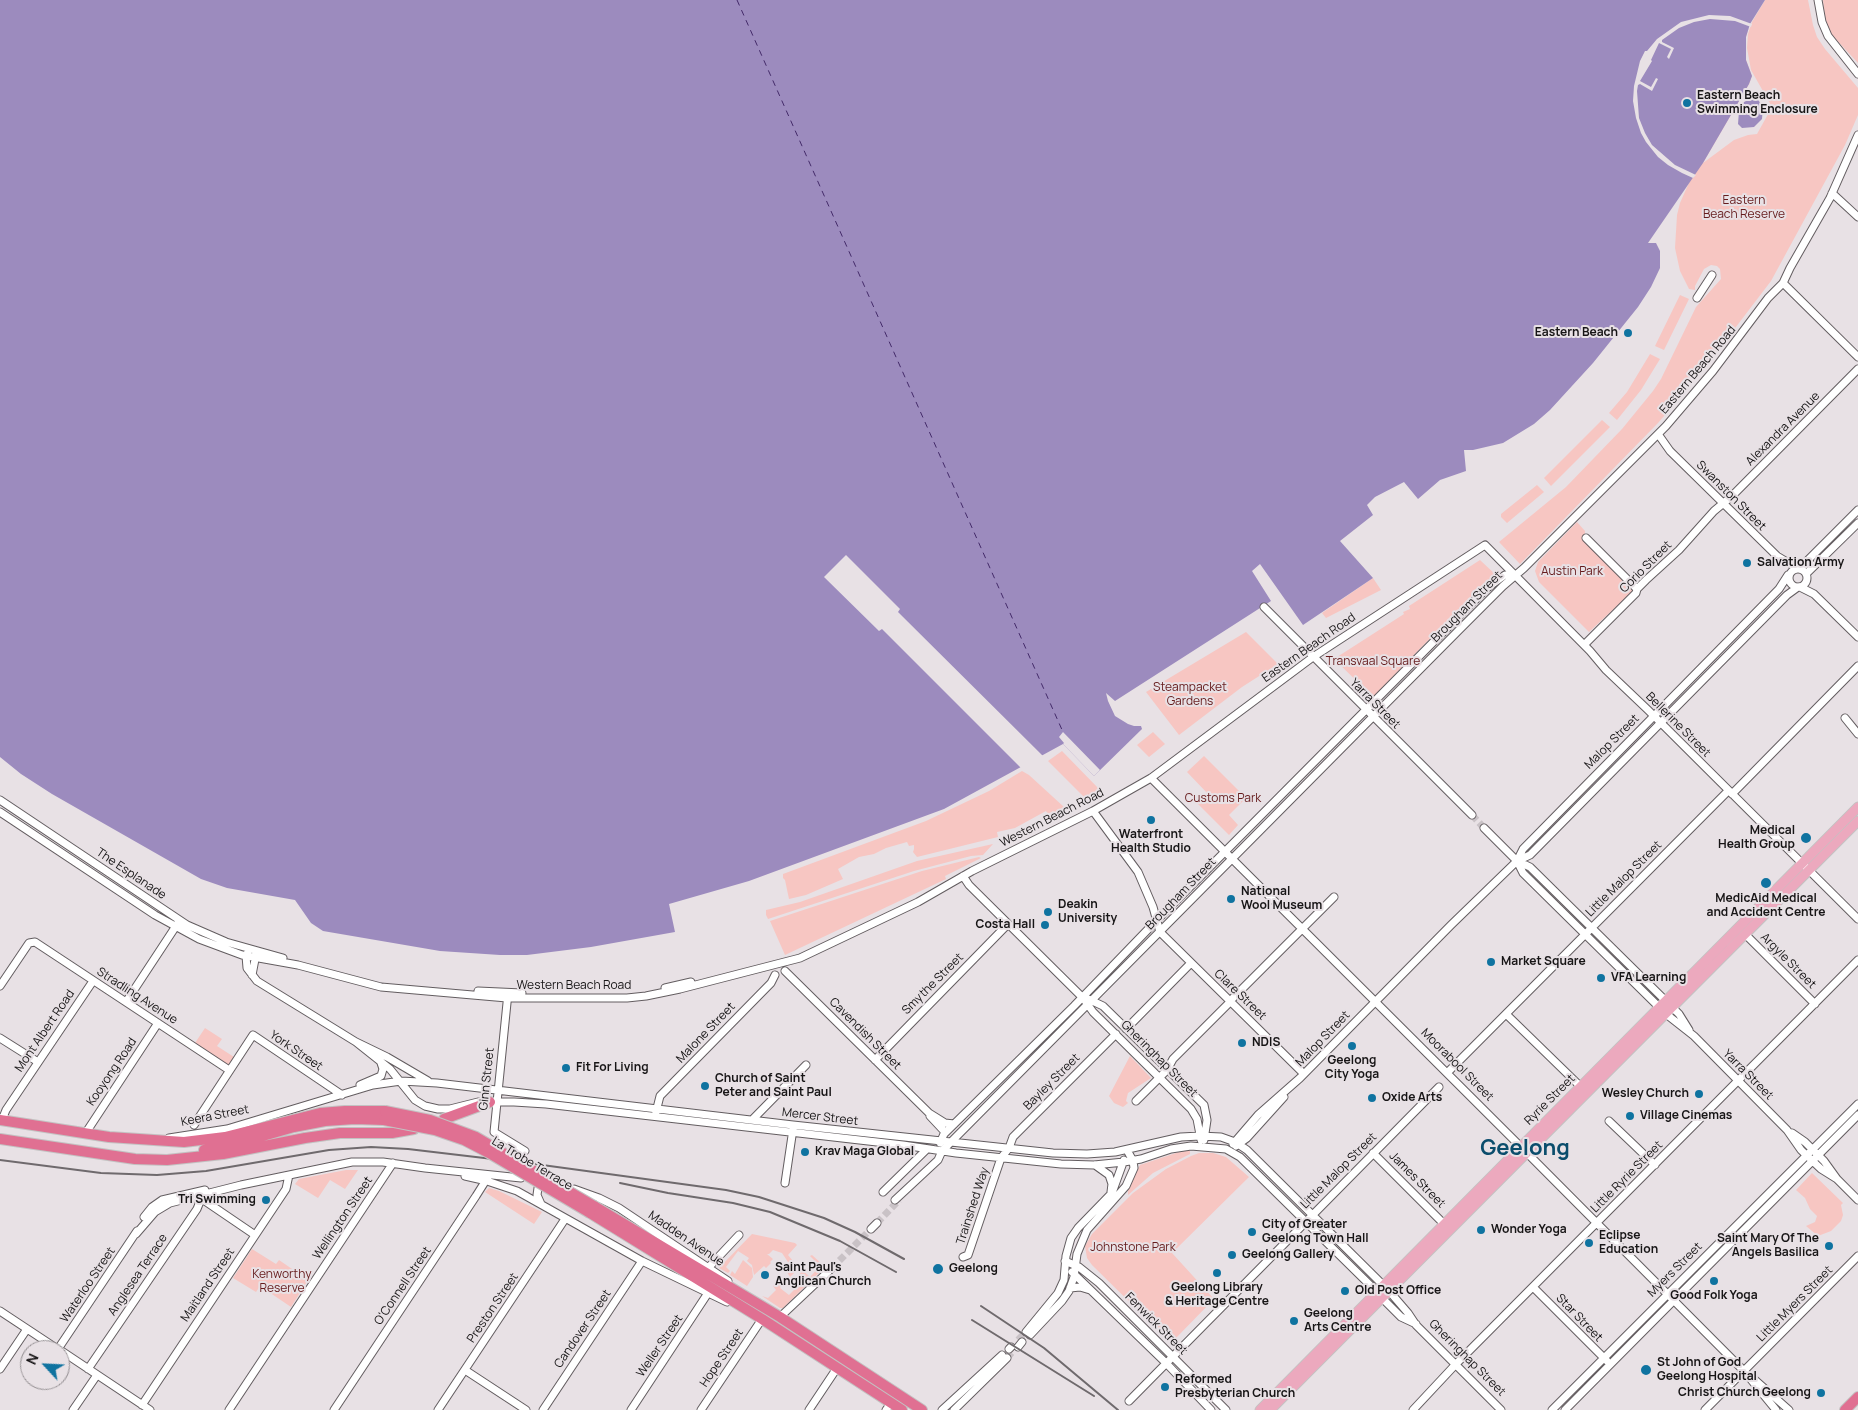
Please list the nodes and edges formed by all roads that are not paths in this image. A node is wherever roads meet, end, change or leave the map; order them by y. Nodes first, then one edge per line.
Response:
1 (1818, 0) edge
2 (1858, 74) edge
3 (1858, 135) edge
4 (1856, 142) edge
5 (1832, 193) junction
6 (1858, 217) edge
7 (1712, 275) dead end
8 (1783, 283) junction
9 (1697, 298) dead end
10 (1858, 356) edge
11 (1858, 369) edge
12 (1656, 436) junction
13 (1723, 504) junction
14 (1858, 510) edge
15 (1858, 523) edge
16 (1586, 538) dead end
17 (1486, 545) joint
18 (1777, 556) junction
19 (1799, 568) junction
20 (1789, 574) junction
21 (1514, 575) junction
22 (1807, 575) junction
23 (1799, 587) junction
24 (1637, 591) junction
25 (1814, 594) junction
26 (1264, 607) dead end
27 (1753, 616) junction
28 (1760, 622) junction
29 (1451, 624) junction
30 (1458, 631) junction
31 (1858, 637) edge
32 (1584, 644) junction
33 (1714, 655) junction
34 (1313, 657) junction
35 (1721, 662) junction
36 (1858, 666) edge
37 (1366, 710) junction
38 (1654, 716) junction
39 (1372, 717) junction
40 (1844, 718) dead end
41 (1661, 723) junction
42 (1858, 734) edge
43 (1151, 778) junction
44 (1730, 792) junction
45 (0, 800) edge
46 (1858, 807) edge
47 (1092, 811) junction
48 (0, 812) edge
49 (1472, 815) tunnel mouth
50 (1552, 819) junction
51 (1858, 821) edge
52 (1558, 826) junction
53 (1484, 828) tunnel mouth
54 (1225, 852) junction
55 (1232, 858) junction
56 (1517, 861) junction
57 (1806, 867) junction
58 (962, 876) junction
59 (1334, 897) dead end
60 (1158, 919) junction
61 (1858, 919) edge
62 (178, 923) junction
63 (1008, 924) junction
64 (1592, 928) junction
65 (1302, 929) junction
66 (1160, 932) junction
67 (1585, 934) junction
68 (1745, 934) junction
69 (252, 954) junction
70 (1858, 960) edge
71 (787, 961) junction
72 (1191, 963) junction
73 (769, 966) junction
74 (786, 971) junction
75 (775, 975) junction
76 (93, 981) junction
77 (0, 986) edge
78 (508, 995) junction
79 (1083, 998) junction
80 (1230, 1001) junction
81 (126, 1002) junction
82 (1089, 1002) junction
83 (1375, 1002) junction
84 (1815, 1004) junction
85 (1666, 1007) junction
86 (1506, 1014) junction
87 (158, 1023) junction
88 (1126, 1029) junction
89 (1116, 1034) junction
90 (0, 1038) edge
91 (356, 1042) junction
92 (874, 1060) junction
93 (38, 1062) junction
94 (381, 1063) junction
95 (806, 1065) dead end
96 (229, 1070) junction
97 (1167, 1070) junction
98 (1447, 1073) junction
99 (1304, 1074) junction
100 (1159, 1077) junction
101 (401, 1081) junction
102 (1739, 1081) junction
103 (431, 1083) junction
104 (1439, 1086) dead end
105 (1580, 1087) junction
106 (497, 1090) junction
107 (342, 1095) junction
108 (1136, 1101) dead end
109 (493, 1102) junction
110 (1858, 1104) edge
111 (656, 1108) junction
112 (929, 1113) junction
113 (1858, 1115) edge
114 (385, 1116) junction
115 (655, 1116) junction
116 (444, 1119) dead end
117 (1, 1120) edge
118 (752, 1120) junction
119 (1207, 1120) junction
120 (1609, 1121) dead end
121 (954, 1124) junction
122 (194, 1125) dead end
123 (414, 1129) dead end
124 (793, 1129) junction
125 (1787, 1130) junction
126 (946, 1132) junction
127 (85, 1134) junction
128 (1203, 1136) junction
129 (0, 1138) edge
130 (1221, 1138) junction
131 (156, 1141) junction
132 (940, 1141) junction
133 (951, 1142) junction
134 (1237, 1143) junction
135 (909, 1146) junction
136 (1203, 1146) junction
137 (1009, 1148) junction
138 (927, 1149) junction
139 (1226, 1149) junction
140 (1813, 1149) junction
141 (1032, 1150) junction
142 (1127, 1150) junction
143 (1524, 1150) junction
144 (942, 1151) junction
145 (525, 1152) dead end
146 (1374, 1153) junction
147 (98, 1154) junction
148 (1807, 1155) junction
149 (1819, 1155) junction
150 (1001, 1158) junction
151 (1031, 1161) junction
152 (1132, 1161) junction
153 (1813, 1161) junction
154 (1124, 1162) junction
155 (393, 1163) junction
156 (912, 1164) junction
157 (1094, 1165) junction
158 (1655, 1165) junction
159 (290, 1175) junction
160 (487, 1177) junction
161 (521, 1178) dead end
162 (1276, 1179) junction
163 (1837, 1179) junction
164 (785, 1183) dead end
165 (1270, 1186) junction
166 (538, 1188) dead end
167 (574, 1189) dead end
168 (883, 1192) dead end
169 (198, 1196) junction
170 (1107, 1199) junction
171 (897, 1200) tunnel mouth
172 (1858, 1200) edge
173 (542, 1205) junction
174 (592, 1210) junction
175 (1313, 1214) junction
176 (565, 1219) junction
177 (1306, 1221) junction
178 (1597, 1223) junction
179 (1444, 1224) junction
180 (256, 1235) junction
181 (739, 1235) dead end
182 (1858, 1256) edge
183 (963, 1257) dead end
184 (642, 1261) junction
185 (1075, 1264) junction
186 (1065, 1265) junction
187 (831, 1266) tunnel mouth
188 (709, 1267) junction
189 (1074, 1274) junction
190 (1533, 1287) junction
191 (1070, 1288) junction
192 (1383, 1291) junction
193 (1095, 1293) junction
194 (708, 1294) junction
195 (1667, 1294) junction
196 (1673, 1300) junction
197 (0, 1310) edge
198 (757, 1316) junction
199 (1047, 1316) junction
200 (780, 1317) junction
201 (27, 1329) junction
202 (1030, 1335) tunnel mouth
203 (44, 1340) edge
204 (66, 1340) edge
205 (1172, 1356) junction
206 (70, 1357) edge
207 (1604, 1358) junction
208 (1166, 1363) junction
209 (1456, 1364) junction
210 (1610, 1364) junction
211 (837, 1368) junction
212 (0, 1369) edge
213 (88, 1369) junction
214 (465, 1370) junction
215 (1744, 1371) junction
216 (97, 1375) junction
217 (1207, 1391) junction
218 (897, 1393) junction
219 (1858, 1397) edge
220 (1199, 1398) junction
221 (1129, 1401) dead end
222 (142, 1405) junction
223 (888, 1406) edge
224 (74, 1410) edge
225 (150, 1410) edge
226 (229, 1410) edge
227 (334, 1410) edge
228 (438, 1410) edge
229 (526, 1410) edge
230 (543, 1410) edge
231 (631, 1410) edge
232 (701, 1410) edge
233 (809, 1410) edge
234 (902, 1410) edge
235 (922, 1410) edge
236 (942, 1410) edge
237 (955, 1410) edge
238 (1211, 1410) edge
239 (1226, 1410) edge
240 (1260, 1410) edge
241 (1270, 1410) edge
242 (1413, 1410) edge
243 (1502, 1410) edge
244 (1552, 1410) edge
245 (1565, 1410) edge
246 (1705, 1410) edge
247 (1776, 1410) edge
248 (1789, 1410) edge
249 (1845, 1410) edge

1 - 2 street
3 - 4 street, Eastern Beach Road
4 - 5 street, Eastern Beach Road
5 - 6 street
5 - 8 street, Eastern Beach Road
7 - 9 street
8 - 10 street
8 - 12 street, Eastern Beach Road
11 - 13 street, Alexandra Avenue
12 - 13 street, Swanston Street
12 - 21 street, Eastern Beach Road
13 - 18 street, Swanston Street
13 - 24 street, Corio Street
14 - 19 street
15 - 22 street
16 - 24 street
17 - 21 street, Bellerine Street
17 - 34 street, Eastern Beach Road
18 - 19 street, Swanston Street
18 - 20 street, Swanston Street
19 - 20 street
19 - 22 street
20 - 23 street
20 - 27 street, Malop Street
21 - 29 street, Brougham Street
21 - 30 street, Brougham Street
21 - 32 street, Bellerine Street
22 - 23 street
22 - 25 street
23 - 25 street
23 - 28 street, Malop Street
24 - 32 street, Corio Street
25 - 31 street
26 - 34 street, Yarra Street
27 - 28 street
27 - 33 street, Malop Street
28 - 35 street, Malop Street
29 - 30 street
29 - 37 street, Brougham Street
30 - 39 street, Brougham Street
32 - 38 street, Bellerine Street
33 - 35 street
33 - 38 street, Malop Street
34 - 37 street, Yarra Street
34 - 43 street, Eastern Beach Road
35 - 41 street, Malop Street
36 - 44 street, Little Malop Street
37 - 39 street, Yarra Street
37 - 54 street, Brougham Street
38 - 41 street, Bellerine Street
38 - 50 street, Malop Street
39 - 49 street, Yarra Street
39 - 55 street, Brougham Street
40 - 42 street
41 - 44 street, Bellerine Street
41 - 52 street, Malop Street
43 - 47 street, Western Beach Road
43 - 54 street, Moorabool Street
44 - 57 street, Bellerine Street
44 - 64 street, Little Malop Street
45 - 62 street, The Esplanade
46 - 57 main road, Ryrie Street
47 - 58 street, Western Beach Road
47 - 60 street
48 - 62 street, The Esplanade
50 - 52 street
50 - 56 street, Malop Street
51 - 57 main road, Ryrie Street
52 - 56 street, Malop Street
53 - 56 street, Yarra Street
54 - 55 street, Moorabool Street
54 - 60 street, Brougham Street
55 - 65 street, Moorabool Street
55 - 66 street, Brougham Street
56 - 64 street, Yarra Street
56 - 67 street, Yarra Street
56 - 83 street, Malop Street
57 - 61 street, Bellerine Street
57 - 68 main road, Ryrie Street
57 - 85 main road, Ryrie Street
58 - 63 street, Gheringhap Street
58 - 71 street, Western Beach Road
59 - 65 street
60 - 66 street
60 - 79 street, Brougham Street
62 - 69 street, The Esplanade
62 - 81 street
63 - 79 street, Gheringhap Street
63 - 92 street, Smythe Street
64 - 67 street, Little Malop Street
64 - 85 street, Yarra Street
65 - 80 street
65 - 83 street, Moorabool Street
66 - 72 street, Clare Street
66 - 82 street, Brougham Street
67 - 85 street, Yarra Street
67 - 86 street, Little Malop Street
68 - 84 street, Argyle Street
68 - 85 main road, Ryrie Street
69 - 78 street, Western Beach Road
69 - 91 street
70 - 84 street, Little Ryrie Street
71 - 73 street, Western Beach Road
71 - 74 street
72 - 80 street, Clare Street
72 - 88 street
73 - 75 street
73 - 78 street, Western Beach Road
74 - 75 street
74 - 92 street, Cavendish Street
75 - 111 street, Malone Street
76 - 77 street, Stradling Avenue
76 - 81 street, Stradling Avenue
76 - 93 street, Mont Albert Road
78 - 106 street, Ginn Street
79 - 82 street, Gheringhap Street
79 - 121 street, Brougham Street
80 - 97 street
80 - 99 street, Clare Street
81 - 87 street, Stradling Avenue
82 - 88 street, Gheringhap Street
82 - 89 street, Gheringhap Street
82 - 133 street, Brougham Street
83 - 98 street, Moorabool Street
83 - 99 street, Malop Street
84 - 102 street, Little Ryrie Street
85 - 102 street, Yarra Street
85 - 105 main road, Ryrie Street
85 - 143 main road, Ryrie Street
86 - 98 street, Little Malop Street
86 - 105 street
87 - 96 street, Stradling Avenue
87 - 127 street, Kooyong Road
88 - 97 street, Gheringhap Street
89 - 100 street, Gheringhap Street
89 - 137 street, Bayley Street
90 - 93 street
91 - 94 street, Mercer Street
91 - 103 street
92 - 112 street, Cavendish Street
93 - 117 street, Mont Albert Road
94 - 101 street, Mercer Street
94 - 107 street
95 - 118 street
96 - 107 street, York Street
96 - 122 street, York Street
97 - 100 street
97 - 119 street, Gheringhap Street
98 - 143 street, Moorabool Street
99 - 134 street, Malop Street
100 - 108 street
100 - 128 street, Gheringhap Street
101 - 103 street, Keera Street
101 - 107 street, Keera Street
101 - 109 street, Mercer Street
102 - 125 street, Yarra Street
102 - 158 street, Little Ryrie Street
103 - 106 street, Mercer Street
104 - 146 street, Little Malop Street
105 - 143 main road, Ryrie Street
106 - 109 street, Ginn Street
106 - 111 street, Mercer Street
107 - 131 street, Keera Street
109 - 115 street, Mercer Street
109 - 116 highway
109 - 145 street, Ginn Street
110 - 140 street, Myers Street
111 - 115 street
111 - 118 street, Mercer Street
112 - 121 street, Cavendish Street
112 - 126 street, Cavendish Street
113 - 149 street, Myers Street
114 - 131 highway, La Trobe Terrace
114 - 147 highway, La Trobe Terrace
114 - 174 highway, La Trobe Terrace, bridge
115 - 124 street, Mercer Street
117 - 127 highway, Keera Street
118 - 124 street, Mercer Street
119 - 128 street, Gheringhap Street
119 - 130 street, Gheringhap Street
120 - 158 street
121 - 126 street, Brougham Street
123 - 147 highway
124 - 132 street, Mercer Street
124 - 135 street, Mercer Street
124 - 164 street
125 - 140 street, Yarra Street
125 - 148 street, Yarra Street
126 - 132 street, Brougham Street
127 - 131 highway, Keera Street
128 - 130 street, Gheringhap Street
128 - 136 street, Gheringhap Street
128 - 142 street, Mercer Street
129 - 147 highway
130 - 134 street, Gheringhap Street
132 - 133 street, Mercer Street
132 - 144 street
133 - 137 street, Mercer Street
133 - 144 street, Brougham Street
134 - 139 street, Malop Street
134 - 162 street, Gheringhap Street
135 - 138 street, Mercer Street
135 - 156 street
136 - 139 street, Gheringhap Street
136 - 152 street, Mercer Street
137 - 141 street, Mercer Street
137 - 150 street, Bayley Street
138 - 144 street, Mercer Street
138 - 156 street
139 - 165 street, Gheringhap Street
140 - 148 street, Myers Street
140 - 149 street, Yarra Street
141 - 142 street, Mercer Street
141 - 151 street
142 - 152 street
142 - 154 street
143 - 178 street, Moorabool Street
143 - 179 main road, Ryrie Street
143 - 192 main road, Ryrie Street
144 - 150 street, Mercer Street
144 - 171 street, Brougham Street
146 - 175 street, Little Malop Street
146 - 179 street, James Street
148 - 153 street, Yarra Street
148 - 195 street, Myers Street
149 - 153 street, Myers Street
149 - 163 street, Yarra Street
150 - 151 street, Mercer Street
150 - 183 street, Trainshed Way
151 - 157 street, Mercer Street
152 - 154 street, Mercer Street
152 - 185 street
153 - 163 street, Yarra Street
153 - 196 street, Myers Street
154 - 157 street, Mercer Street
154 - 170 street
155 - 159 street
155 - 160 street
155 - 226 street, Wellington Street
156 - 168 street
157 - 170 street
158 - 178 street, Little Ryrie Street
159 - 169 street
159 - 180 street, Maitland Street
160 - 161 street
160 - 173 street
160 - 227 street, O'Connell Street
162 - 165 street
162 - 175 street, Gheringhap Street
163 - 172 street, Yarra Street
165 - 177 street, Gheringhap Street
166 - 173 street
167 - 188 street, Madden Avenue
169 - 180 street
169 - 204 street, Waterloo Street
169 - 213 street, Anglesea Terrace
170 - 186 street
173 - 176 street
174 - 198 highway, La Trobe Terrace
174 - 200 highway, La Trobe Terrace
175 - 177 street, Little Malop Street
175 - 192 street, Gheringhap Street
176 - 184 street
176 - 214 street, Preston Street
177 - 192 street, Gheringhap Street
177 - 205 street, Little Malop Street
178 - 190 street, Little Ryrie Street
178 - 195 street, Moorabool Street
179 - 192 main road, Ryrie Street
180 - 222 street, Maitland Street
181 - 188 street
182 - 215 street, Little Myers Street
184 - 194 street
184 - 230 street, Candover Street
185 - 186 street, Fenwick Street
185 - 189 street
185 - 205 street, Fenwick Street
186 - 189 street, Fenwick Street
186 - 199 street
187 - 200 street
188 - 200 street, Madden Avenue
189 - 191 street
189 - 193 street, Fenwick Street
190 - 207 street, Star Street
190 - 209 street, Little Ryrie Street
191 - 193 street
191 - 199 street
192 - 209 street, Gheringhap Street
192 - 240 main road, Ryrie Street
192 - 241 main road, Ryrie Street
193 - 208 street, Fenwick Street
194 - 198 street
194 - 231 street, Weller Street
195 - 196 street, Moorabool Street
195 - 207 street, Myers Street
196 - 210 street, Myers Street
196 - 215 street, Moorabool Street
197 - 201 street
198 - 211 highway, La Trobe Terrace
198 - 232 street, Hope Street
199 - 202 street
200 - 218 highway, La Trobe Terrace
201 - 203 street
201 - 212 street
205 - 208 street, Little Malop Street
205 - 217 street, Fenwick Street
206 - 213 street
207 - 210 street, Star Street
207 - 244 street, Myers Street
208 - 220 street, Fenwick Street
208 - 221 street, Little Malop Street
209 - 242 street, Little Ryrie Street
209 - 243 street, Gheringhap Street
210 - 245 street, Myers Street
211 - 223 highway, La Trobe Terrace
211 - 233 street
213 - 216 street
214 - 228 street, Preston Street
214 - 229 street
215 - 246 street, Little Myers Street
215 - 247 street, Moorabool Street
215 - 248 street, Moorabool Street
216 - 222 street
216 - 224 street
217 - 220 street
217 - 239 street, Fenwick Street
218 - 223 highway
218 - 235 highway, La Trobe Terrace
219 - 249 highway
220 - 238 street, Fenwick Street
222 - 225 street
223 - 234 highway, La Trobe Terrace
236 - 237 street

